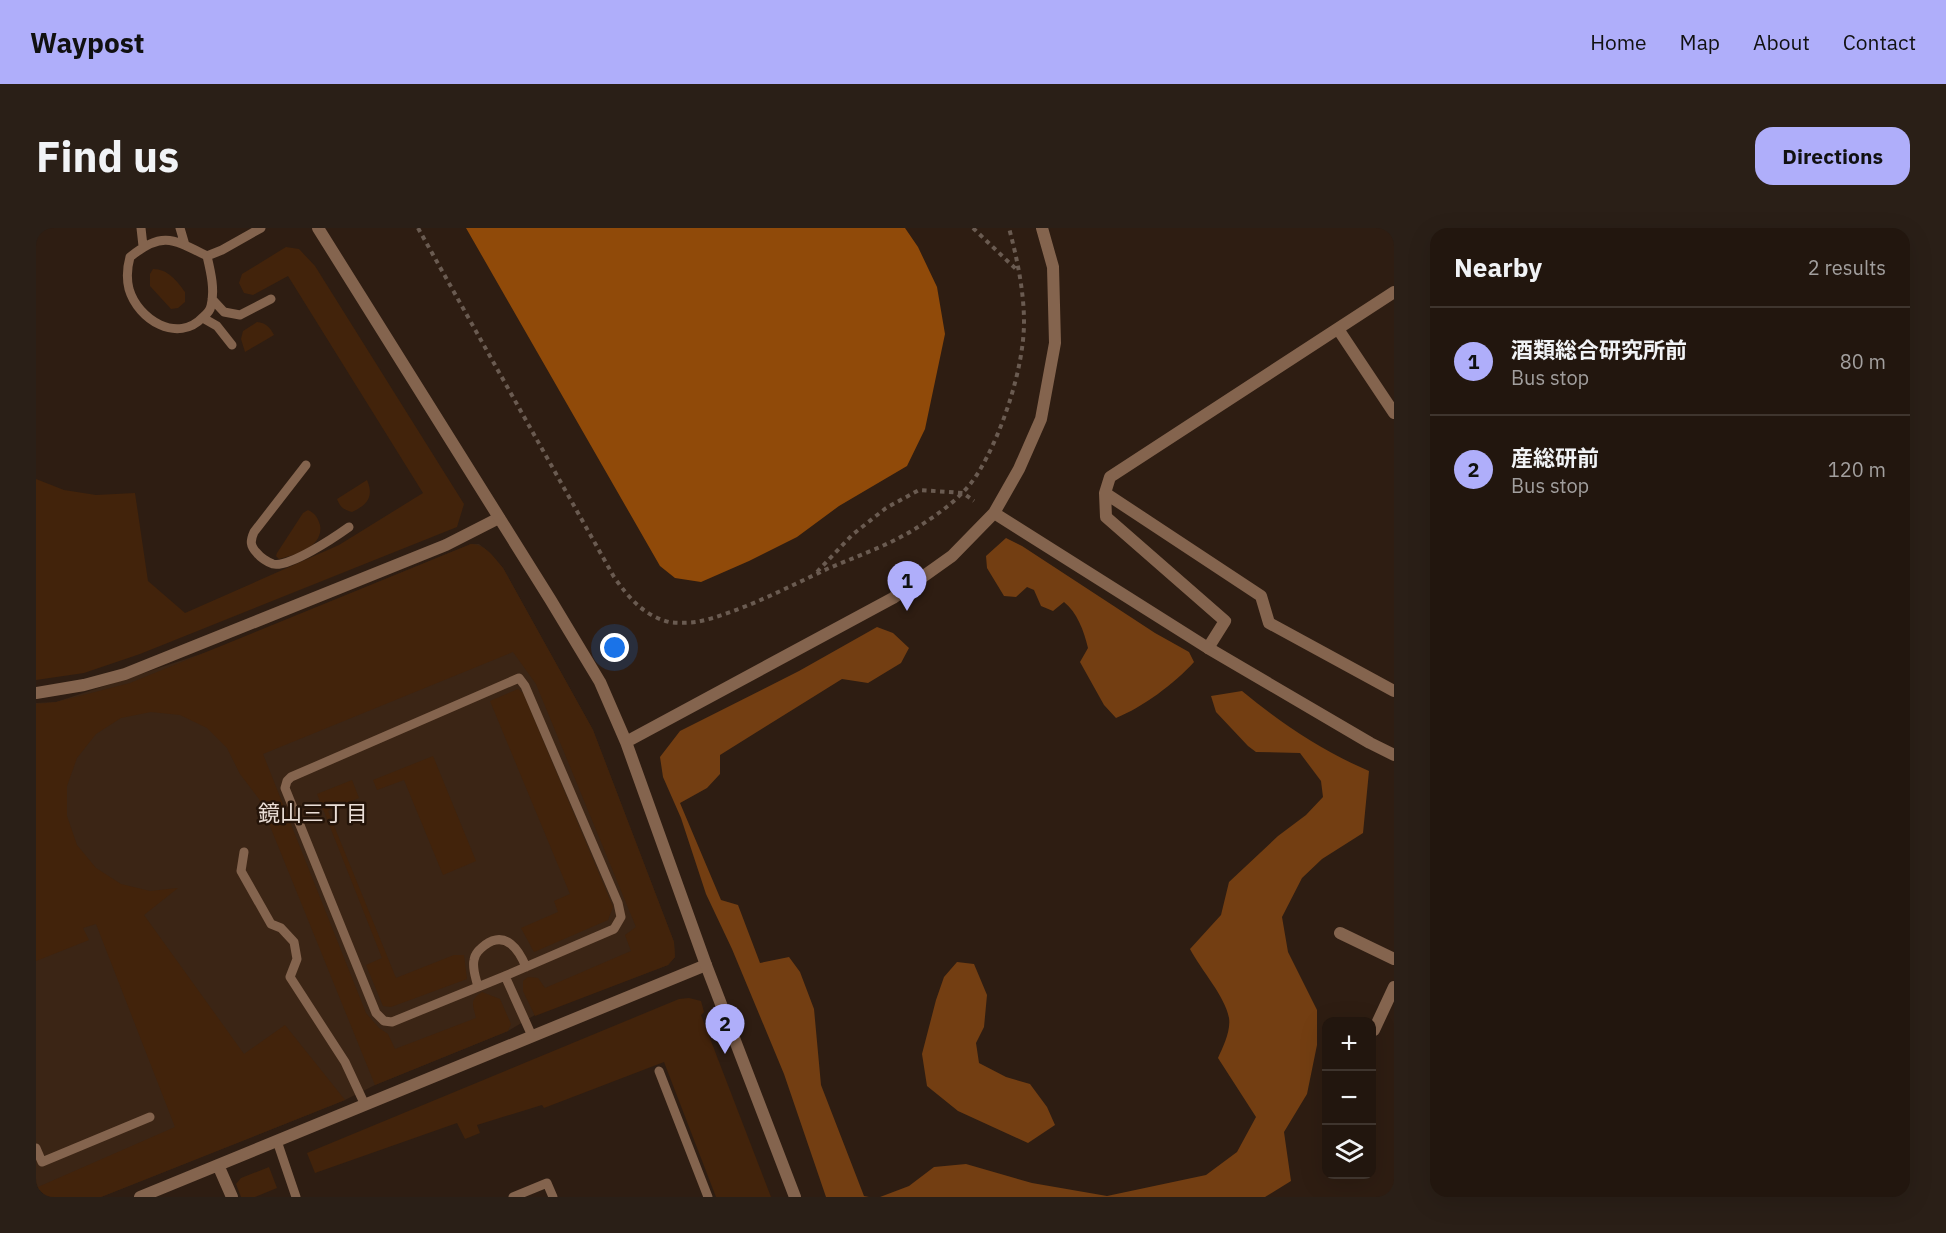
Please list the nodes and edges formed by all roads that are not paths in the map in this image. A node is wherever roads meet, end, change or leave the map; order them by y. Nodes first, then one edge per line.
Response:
1 (141, 228) edge
2 (180, 228) edge
3 (261, 228) edge
4 (318, 228) edge
5 (1042, 228) edge
6 (184, 244) junction
7 (142, 246) junction
8 (207, 256) junction
9 (1394, 292) edge
10 (212, 299) junction
11 (271, 299) dead end
12 (203, 318) junction
13 (1338, 329) junction
14 (232, 345) dead end
15 (1394, 412) edge
16 (306, 465) dead end
17 (1105, 493) junction
18 (994, 513) junction
19 (499, 518) junction
20 (349, 527) dead end
21 (1208, 648) junction
22 (1394, 691) edge
23 (36, 693) edge
24 (626, 741) junction
25 (1394, 755) edge
26 (244, 852) dead end
27 (1340, 933) dead end
28 (1394, 959) edge
29 (706, 965) junction
30 (526, 967) junction
31 (505, 976) junction
32 (478, 987) junction
33 (1394, 987) edge
34 (1376, 1026) edge
35 (532, 1036) junction
36 (659, 1071) dead end
37 (365, 1105) junction
38 (150, 1117) dead end
39 (277, 1141) junction
40 (36, 1148) edge
41 (218, 1165) junction
42 (140, 1197) edge
43 (232, 1197) edge
44 (296, 1197) edge
45 (513, 1197) edge
46 (553, 1197) edge
47 (708, 1197) edge
48 (795, 1197) edge

1 - 7 lane
2 - 6 lane
3 - 8 lane
4 - 19 street
5 - 18 street
6 - 7 lane
6 - 8 lane
7 - 12 lane
8 - 10 lane
9 - 13 street
10 - 11 lane
10 - 12 lane
12 - 14 lane
13 - 15 street
13 - 17 street
16 - 20 lane
17 - 21 street
17 - 22 street
18 - 21 street
18 - 24 street
19 - 23 street
19 - 24 street
21 - 25 street
24 - 29 street
26 - 37 lane
27 - 28 street
29 - 35 street
29 - 48 street
30 - 31 lane
30 - 32 lane
30 - 32 lane
31 - 32 lane
31 - 35 lane
33 - 34 street
35 - 37 street
36 - 47 lane
37 - 39 street
38 - 40 lane
39 - 41 street
39 - 44 lane
41 - 42 street
41 - 43 street
45 - 46 lane

